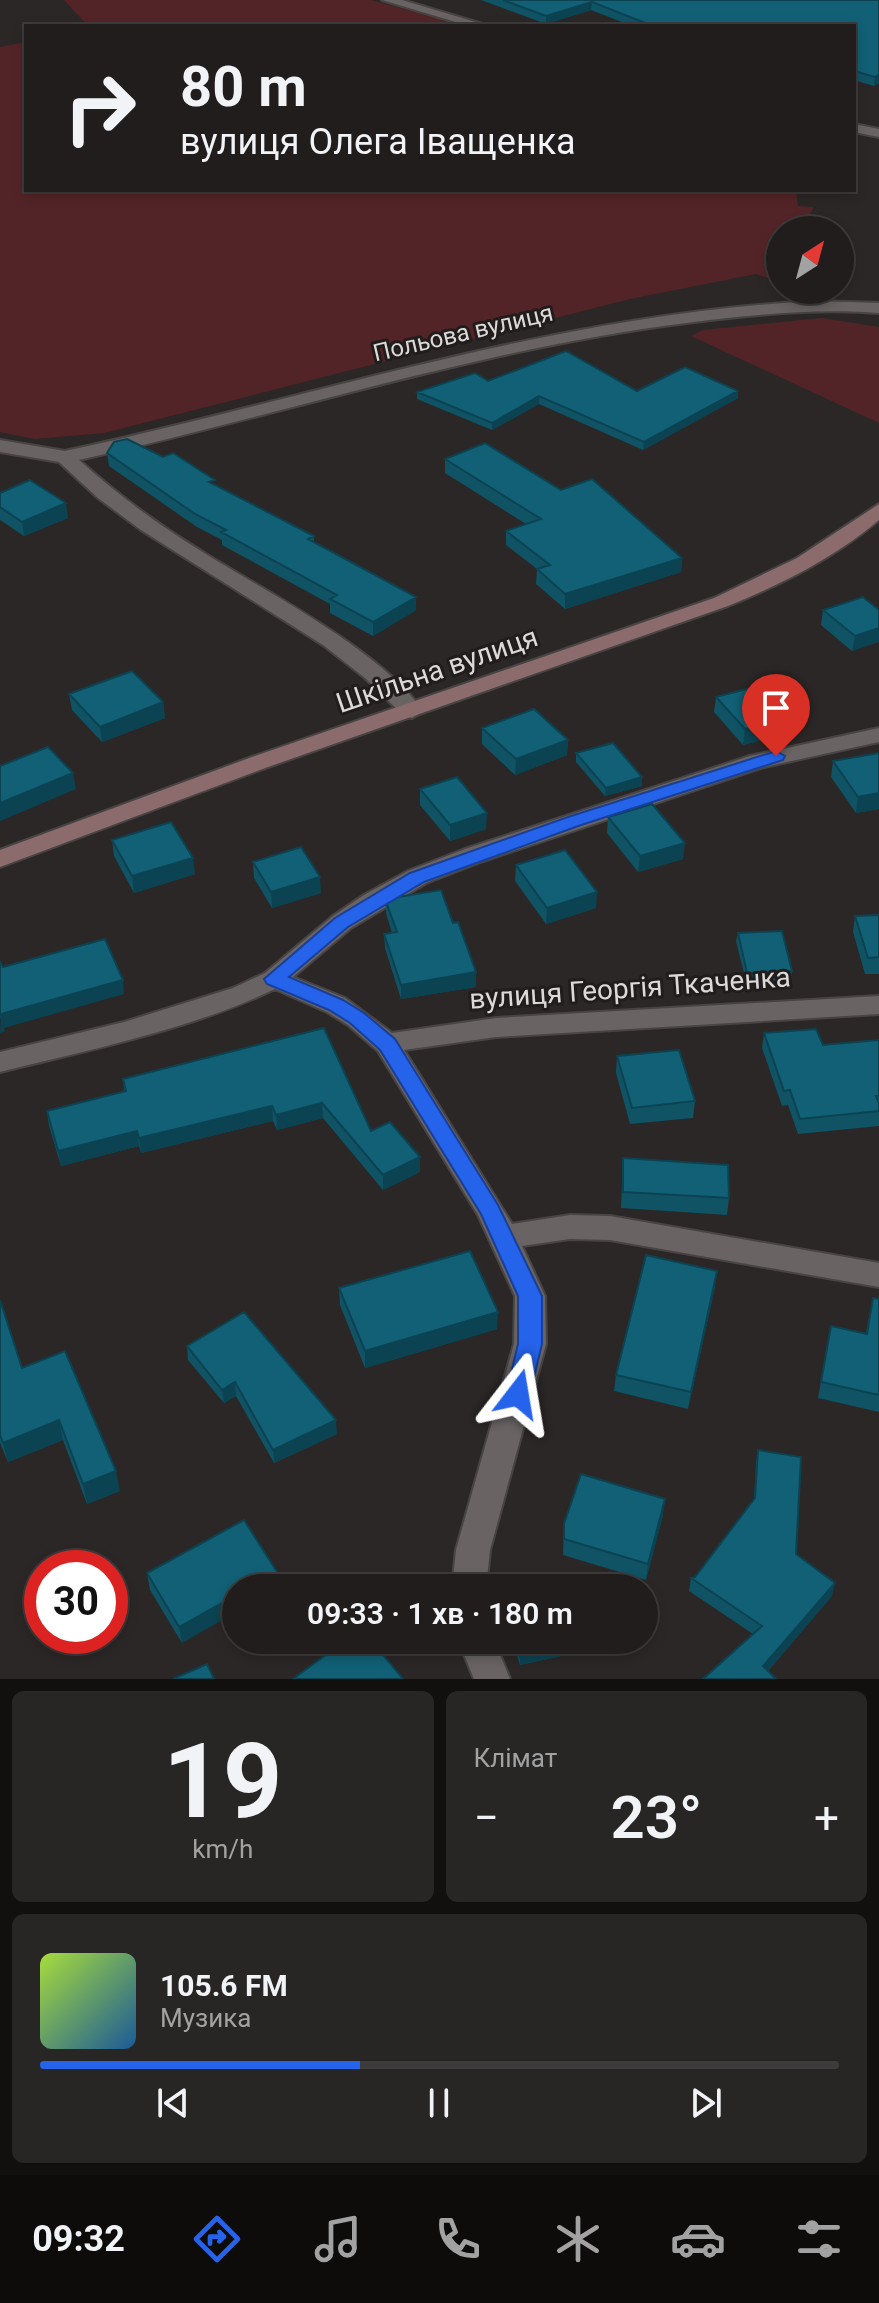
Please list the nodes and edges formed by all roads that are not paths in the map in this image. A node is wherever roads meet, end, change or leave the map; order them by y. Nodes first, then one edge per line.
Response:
1 (388, 0) edge
2 (476, 24) edge
3 (856, 128) edge
4 (879, 133) edge
5 (879, 308) edge
6 (0, 446) edge
7 (65, 457) junction
8 (879, 510) edge
9 (412, 711) junction
10 (879, 735) edge
11 (0, 859) edge
12 (274, 979) junction
13 (879, 1005) edge
14 (387, 1044) junction
15 (0, 1062) edge
16 (504, 1237) junction
17 (879, 1275) edge
18 (470, 1574) edge
19 (482, 1654) edge
20 (492, 1679) edge

1 - 2 street
3 - 4 street
5 - 7 street, Польова вулиця
6 - 7 street, Польова вулиця
7 - 9 street
8 - 9 main road, Шкільна вулиця
9 - 11 main road, Шкільна вулиця
10 - 12 street
12 - 14 street
12 - 15 street
13 - 14 street, вулиця Георгія Ткаченка
14 - 16 street
16 - 17 street
16 - 18 street
19 - 20 street

